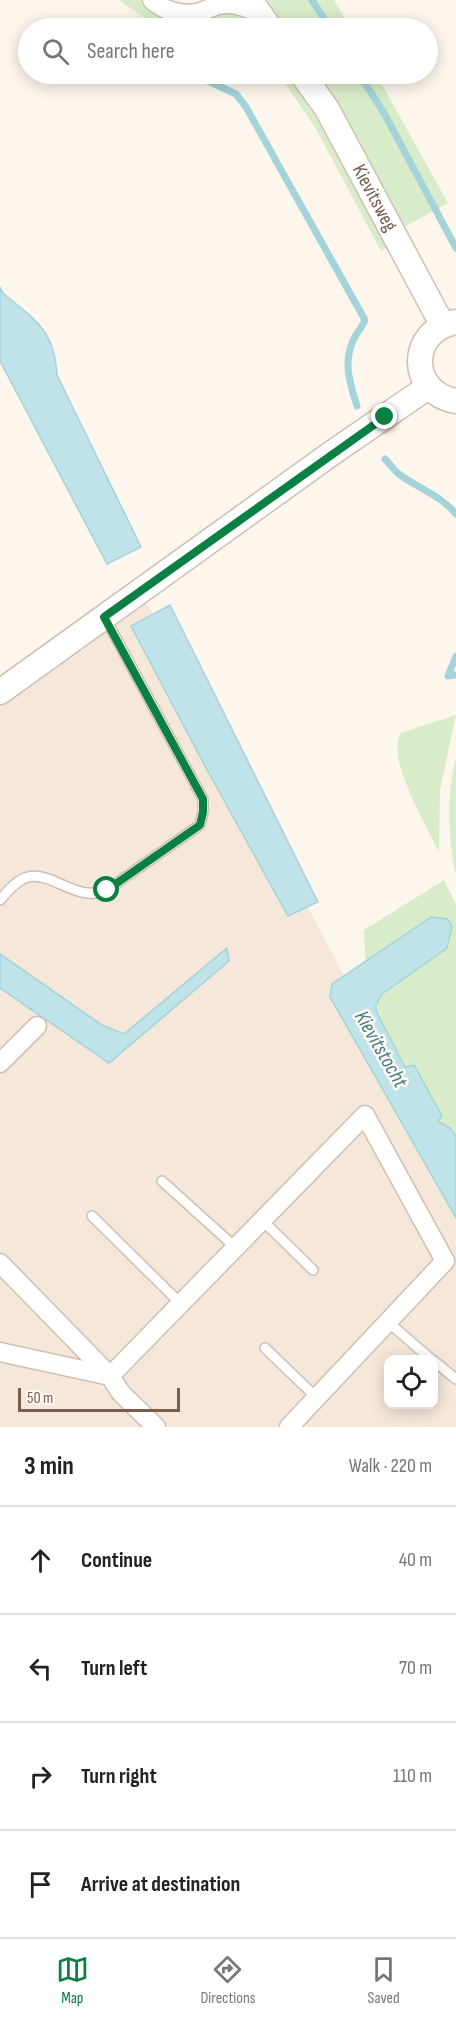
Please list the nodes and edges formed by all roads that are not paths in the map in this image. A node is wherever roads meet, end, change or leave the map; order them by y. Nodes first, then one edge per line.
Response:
1 (152, 0) edge
2 (260, 14) edge
3 (309, 84) edge
4 (449, 324) edge
5 (428, 387) junction
6 (456, 401) edge
7 (104, 617) junction
8 (0, 692) edge
9 (0, 900) edge
10 (37, 1026) dead end
11 (0, 1063) edge
12 (162, 1181) dead end
13 (92, 1216) dead end
14 (262, 1220) junction
15 (235, 1247) junction
16 (0, 1263) edge
17 (313, 1270) dead end
18 (180, 1303) junction
19 (388, 1322) junction
20 (265, 1347) dead end
21 (0, 1352) edge
22 (427, 1355) edge
23 (438, 1364) edge
24 (110, 1376) junction
25 (456, 1380) edge
26 (317, 1398) junction
27 (156, 1427) edge
28 (289, 1427) edge

1 - 2 street
3 - 4 street, Kievitsweg
4 - 5 street
5 - 6 street
5 - 7 street
7 - 8 street
7 - 9 lane
10 - 11 street
12 - 15 lane
13 - 18 lane
14 - 15 street
14 - 17 lane
14 - 19 street
15 - 18 street
16 - 24 street
18 - 24 street
19 - 22 lane
19 - 26 street
20 - 26 lane
21 - 24 street
23 - 25 lane
24 - 27 street
26 - 28 street

